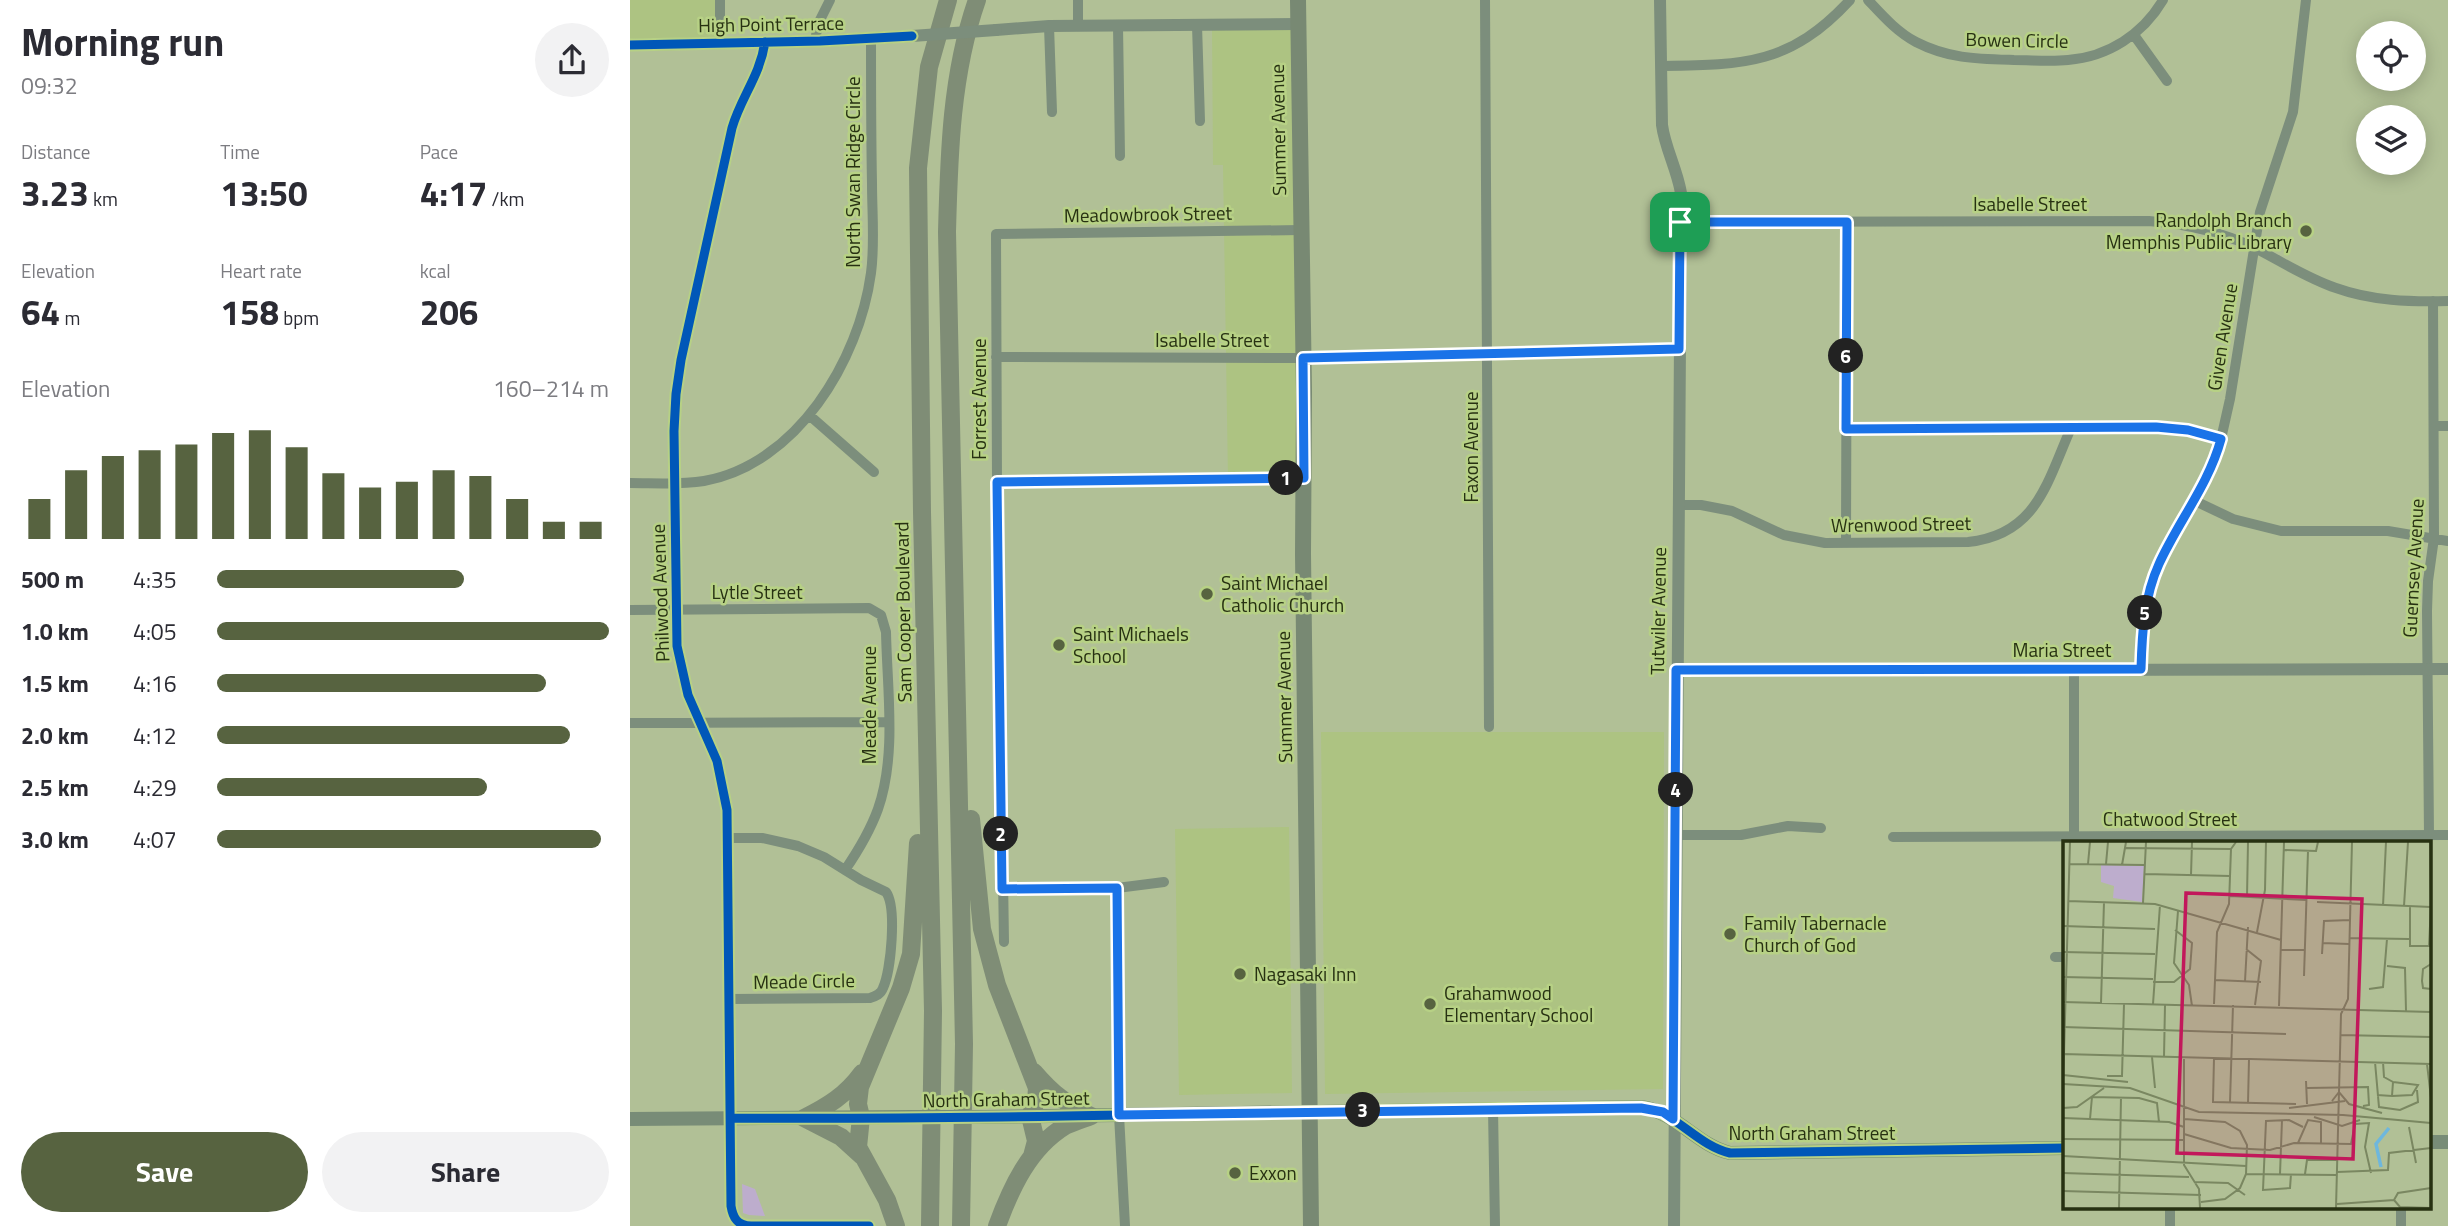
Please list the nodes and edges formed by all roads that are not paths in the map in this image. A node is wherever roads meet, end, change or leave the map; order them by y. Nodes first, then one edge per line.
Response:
1 (720, 0) edge
2 (830, 0) edge
3 (948, 0) edge
4 (977, 0) edge
5 (1078, 0) edge
6 (1298, 0) edge
7 (1485, 0) edge
8 (1660, 0) edge
9 (1850, 0) edge
10 (1868, 0) edge
11 (2163, 0) edge
12 (2306, 0) edge
13 (1298, 24) junction
14 (1197, 25) junction
15 (1049, 26) junction
16 (1078, 26) junction
17 (1118, 26) junction
18 (2133, 35) junction
19 (870, 39) junction
20 (815, 41) junction
21 (765, 42) junction
22 (720, 43) junction
23 (630, 45) edge
24 (1661, 66) junction
25 (2167, 81) dead end
26 (1052, 112) dead end
27 (1200, 121) dead end
28 (1120, 156) dead end
29 (1680, 222) junction
30 (1847, 222) junction
31 (1300, 230) junction
32 (996, 234) joint
33 (2254, 248) junction
34 (2433, 301) junction
35 (2448, 301) edge
36 (1679, 349) junction
37 (1488, 354) junction
38 (996, 357) junction
39 (1303, 358) junction
40 (809, 415) junction
41 (2434, 426) junction
42 (2448, 426) edge
43 (2071, 428) junction
44 (1846, 429) junction
45 (2221, 439) junction
46 (874, 472) dead end
47 (1304, 478) junction
48 (997, 482) junction
49 (630, 483) edge
50 (674, 484) junction
51 (2193, 500) junction
52 (1678, 505) junction
53 (954, 528) junction
54 (2434, 538) junction
55 (2448, 541) edge
56 (1846, 542) junction
57 (675, 609) junction
58 (630, 610) edge
59 (881, 615) joint
60 (2448, 668) edge
61 (2074, 669) junction
62 (2141, 669) junction
63 (2427, 669) junction
64 (1676, 670) junction
65 (888, 722) junction
66 (630, 723) edge
67 (701, 724) junction
68 (1489, 727) dead end
69 (928, 760) junction
70 (1821, 828) dead end
71 (1676, 835) junction
72 (2429, 835) junction
73 (2448, 835) edge
74 (1893, 837) dead end
75 (2074, 837) junction
76 (727, 838) junction
77 (845, 870) junction
78 (1164, 882) dead end
79 (1117, 888) junction
80 (1002, 889) junction
81 (1004, 942) dead end
82 (730, 999) junction
83 (868, 1064) junction
84 (1029, 1066) junction
85 (1493, 1109) junction
86 (1310, 1111) junction
87 (1119, 1115) junction
88 (1030, 1116) junction
89 (1091, 1116) junction
90 (861, 1117) junction
91 (732, 1118) junction
92 (804, 1118) junction
93 (630, 1119) edge
94 (1673, 1119) junction
95 (2430, 1142) edge
96 (2448, 1142) edge
97 (2063, 1148) edge
98 (1032, 1156) junction
99 (866, 1161) junction
100 (2170, 1208) edge
101 (2401, 1208) edge
102 (869, 1226) edge
103 (896, 1226) edge
104 (930, 1226) edge
105 (961, 1226) edge
106 (997, 1226) edge
107 (1125, 1226) edge
108 (1311, 1226) edge
109 (1495, 1226) edge
110 (1674, 1226) edge
111 (2170, 1226) edge
112 (2401, 1226) edge

1 - 22 street
2 - 20 street
3 - 69 highway, Sam Cooper Boulevard
4 - 53 highway
5 - 16 street
6 - 13 main road, Summer Avenue
7 - 37 street, Faxon Avenue
8 - 24 street, Tutwiler Avenue
9 - 24 street
10 - 18 street, Bowen Circle
11 - 18 street, Bowen Circle
12 - 33 street, Given Avenue
13 - 14 street, High Point Terrace
13 - 31 main road, Summer Avenue
14 - 17 street, High Point Terrace
14 - 27 street
15 - 16 street, High Point Terrace
15 - 19 street, High Point Terrace, bridge
15 - 26 street
16 - 17 street, High Point Terrace
17 - 28 street
18 - 25 street
19 - 20 street, High Point Terrace
19 - 40 street, North Swan Ridge Circle
20 - 21 street, High Point Terrace
21 - 22 street, High Point Terrace
21 - 50 street, Philwood Avenue
22 - 23 street, High Point Terrace
24 - 29 street, Tutwiler Avenue
29 - 30 street, Isabelle Street
29 - 36 street, Tutwiler Avenue
30 - 33 street, Isabelle Street
30 - 44 street
31 - 32 street, Meadowbrook Street
31 - 39 main road, Summer Avenue
32 - 38 street, Forrest Avenue
33 - 34 street, Isabelle Street
33 - 45 street, Given Avenue
34 - 35 street, Isabelle Street
34 - 41 street, Guernsey Avenue
36 - 37 street, Isabelle Street
36 - 52 street, Tutwiler Avenue
37 - 39 street, Isabelle Street
37 - 68 street, Faxon Avenue
38 - 39 street, Isabelle Street
38 - 48 street, Forrest Avenue
39 - 47 main road, Summer Avenue
40 - 46 street
40 - 50 street, North Swan Ridge Circle
41 - 42 street
41 - 54 street, Guernsey Avenue
43 - 44 street
43 - 45 street
43 - 56 street, Wrenwood Street
44 - 56 street
45 - 51 street, Given Avenue
47 - 48 street
47 - 86 main road, Summer Avenue
48 - 80 street, Forrest Avenue
49 - 50 street, North Swan Ridge Circle
50 - 57 street, Philwood Avenue
51 - 54 street
51 - 62 street, Given Avenue
52 - 56 street, Wrenwood Street
52 - 64 street, Tutwiler Avenue
53 - 84 highway
53 - 105 highway
54 - 55 street
54 - 63 street, Guernsey Avenue
57 - 58 street, Lytle Street
57 - 59 street, Lytle Street
57 - 67 street, Philwood Avenue
59 - 65 street, Meade Avenue
60 - 63 street, Maria Street
61 - 62 street, Maria Street
61 - 64 street, Maria Street
61 - 75 street
62 - 63 street, Maria Street
63 - 72 street, Guernsey Avenue
64 - 71 street, Tutwiler Avenue
65 - 67 street
65 - 77 street, Meade Avenue
66 - 67 street
67 - 76 street, Philwood Avenue
69 - 83 highway
69 - 104 highway, Sam Cooper Boulevard
70 - 71 street
71 - 94 street, Tutwiler Avenue
72 - 73 street, Chatwood Street
72 - 75 street, Chatwood Street
74 - 75 street, Chatwood Street
76 - 77 street
76 - 82 street, Philwood Avenue
77 - 82 street, Meade Circle
78 - 79 street
79 - 80 street
79 - 87 street
80 - 81 street, Forrest Avenue
82 - 91 street, Philwood Avenue
83 - 90 highway
83 - 92 highway
84 - 88 highway
84 - 89 highway
85 - 86 main road, North Graham Street
85 - 94 main road, North Graham Street
85 - 109 street
86 - 87 main road, North Graham Street
86 - 108 main road, Summer Avenue
87 - 89 main road, North Graham Street
87 - 107 street
88 - 89 main road, North Graham Street
88 - 90 main road, North Graham Street, bridge
88 - 98 highway
89 - 98 highway
90 - 92 main road, North Graham Street
90 - 99 highway
91 - 92 main road, North Graham Street
91 - 93 main road, North Graham Street
91 - 102 street, Philwood Avenue
92 - 99 highway
94 - 97 main road, North Graham Street
94 - 110 street, Tutwiler Avenue
95 - 96 main road
98 - 106 highway
99 - 103 highway
100 - 111 street
101 - 112 street

